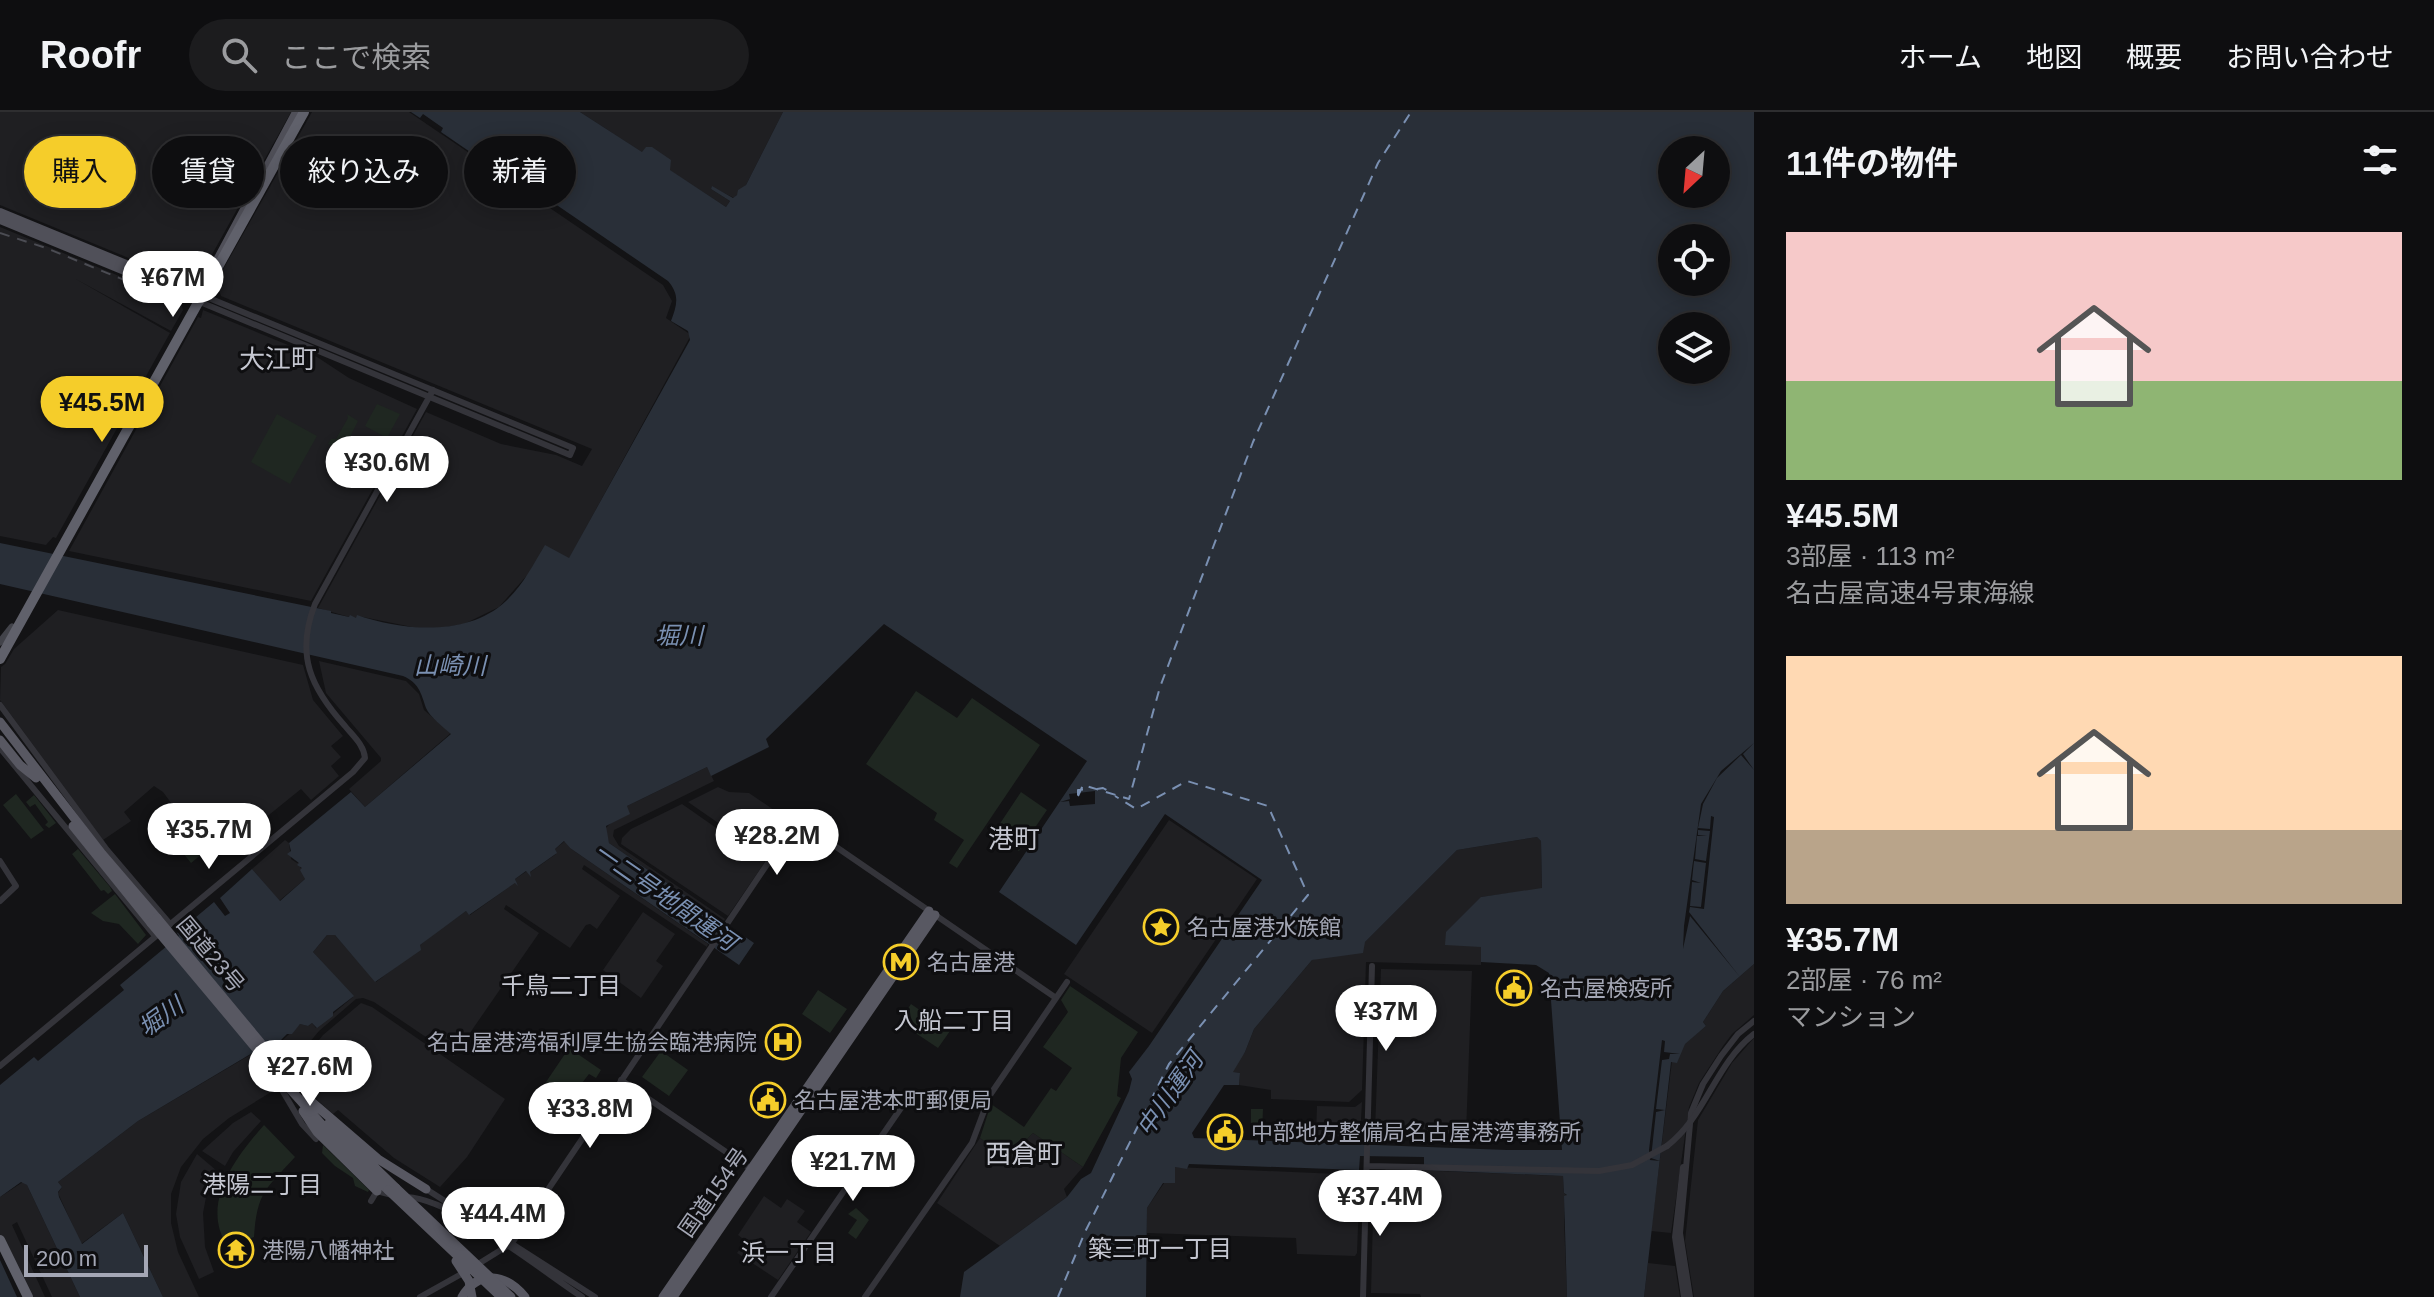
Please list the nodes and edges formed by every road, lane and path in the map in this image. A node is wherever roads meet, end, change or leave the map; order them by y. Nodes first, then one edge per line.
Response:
1 (301, 112) edge
2 (0, 212) edge
3 (0, 220) edge
4 (200, 298) junction
5 (431, 393) junction
6 (0, 647) edge
7 (0, 659) edge
8 (0, 705) edge
9 (0, 714) edge
10 (0, 722) edge
11 (0, 729) edge
12 (0, 740) edge
13 (0, 748) edge
14 (36, 774) junction
15 (0, 861) edge
16 (0, 901) edge
17 (932, 913) junction
18 (170, 924) junction
19 (155, 936) junction
20 (1372, 966) dead end
21 (1067, 982) dead end
22 (1056, 998) junction
23 (1754, 1021) edge
24 (1754, 1034) edge
25 (0, 1066) edge
26 (621, 1080) junction
27 (289, 1088) junction
28 (912, 1092) dead end
29 (303, 1099) junction
30 (316, 1139) dead end
31 (1368, 1166) junction
32 (751, 1169) junction
33 (387, 1189) junction
34 (426, 1189) joint
35 (371, 1201) dead end
36 (434, 1234) junction
37 (0, 1240) edge
38 (510, 1244) junction
39 (0, 1246) edge
40 (3, 1256) edge
41 (572, 1294) edge
42 (524, 1296) edge
43 (21, 1297) edge
44 (28, 1297) edge
45 (420, 1297) edge
46 (462, 1297) edge
47 (472, 1297) edge
48 (501, 1297) edge
49 (511, 1297) edge
50 (582, 1297) edge
51 (595, 1297) edge
52 (663, 1297) edge
53 (673, 1297) edge
54 (771, 1297) edge
55 (865, 1297) edge
56 (1363, 1297) edge
57 (1687, 1297) edge

1 - 4 main road
1 - 6 highway, bridge
1 - 7 highway, bridge
2 - 4 main road
3 - 4 main road
4 - 5 street
4 - 6 main road, bridge
5 - 5 street
5 - 18 street
8 - 18 street
9 - 14 highway
10 - 14 highway, 国道23号
11 - 14 highway, 国道23号
12 - 14 highway
13 - 19 street
14 - 27 highway, 国道23号, bridge
15 - 16 street
17 - 22 street
17 - 26 street
17 - 32 highway, 国道154号
17 - 53 highway, 国道154号
18 - 19 street
19 - 25 street
20 - 31 street
21 - 22 street
22 - 55 street
23 - 57 street
24 - 31 street, bridge
26 - 32 street
26 - 38 street
27 - 29 highway, 国道23号
27 - 30 street
28 - 54 street
29 - 33 highway, 国道23号
29 - 34 highway
31 - 56 street
32 - 52 highway, 国道154号
33 - 35 street
33 - 36 highway, 国道23号, bridge
33 - 38 street
33 - 49 highway, 国道23号, bridge
34 - 38 street
36 - 47 highway, bridge
36 - 48 highway, 国道23号, bridge
37 - 44 highway
38 - 41 street
38 - 45 street
38 - 51 street
39 - 40 street
40 - 43 highway
40 - 44 street
41 - 50 street
42 - 46 highway

